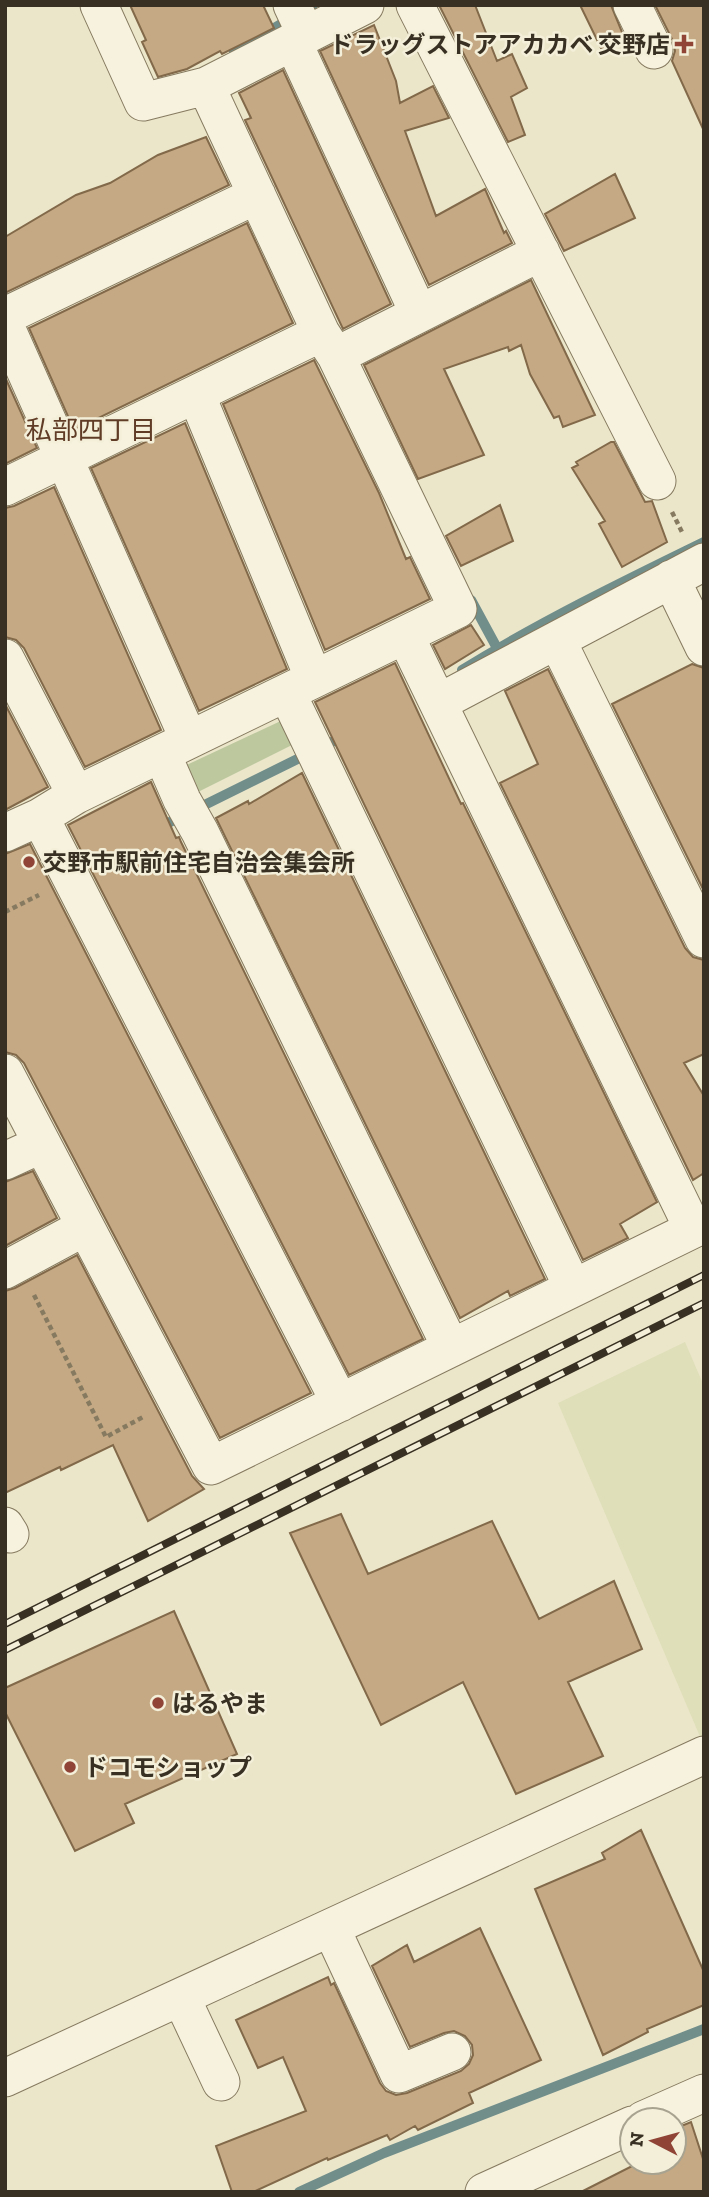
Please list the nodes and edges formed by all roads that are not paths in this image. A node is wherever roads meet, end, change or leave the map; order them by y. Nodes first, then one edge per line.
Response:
1 (99, 5) edge
2 (365, 5) edge
3 (415, 5) edge
4 (632, 5) edge
5 (299, 29) edge
6 (654, 50) dead end
7 (207, 86) junction
8 (257, 195) junction
9 (541, 252) junction
10 (419, 314) junction
11 (5, 316) edge
12 (5, 325) edge
13 (341, 346) junction
14 (196, 394) junction
15 (64, 457) junction
16 (657, 481) dead end
17 (5, 487) edge
18 (704, 562) edge
19 (671, 579) junction
20 (557, 640) junction
21 (704, 648) edge
22 (413, 651) junction
23 (5, 658) edge
24 (301, 686) junction
25 (438, 701) junction
26 (176, 747) junction
27 (76, 795) junction
28 (40, 817) junction
29 (5, 833) edge
30 (704, 939) edge
31 (5, 1073) edge
32 (42, 1144) junction
33 (5, 1161) edge
34 (699, 1226) edge
35 (85, 1227) junction
36 (11, 1267) edge
37 (573, 1288) junction
38 (451, 1348) junction
39 (340, 1403) junction
40 (704, 1755) edge
41 (331, 1928) junction
42 (181, 1997) junction
43 (452, 2052) dead end
44 (5, 2078) edge
45 (221, 2082) dead end
46 (704, 2093) edge
47 (675, 2106) edge
48 (618, 2131) edge
49 (484, 2192) edge

1 - 7 street
2 - 5 street
3 - 9 street
4 - 6 street
5 - 7 street
5 - 10 street
7 - 8 street
8 - 11 street
8 - 13 street
9 - 10 street
9 - 16 street
10 - 13 street
12 - 15 street
13 - 14 street
13 - 22 street
14 - 15 street
14 - 24 street
15 - 17 street
15 - 26 street
18 - 19 street
19 - 20 street
19 - 21 street
20 - 25 street
20 - 30 street
22 - 24 street
22 - 25 street
23 - 27 street
24 - 26 street
24 - 37 street
25 - 34 street
26 - 27 street
26 - 38 street
27 - 28 street
28 - 29 street
28 - 39 street
31 - 32 street
32 - 33 street
32 - 35 street
34 - 37 street
35 - 36 street
35 - 39 street
37 - 38 street
38 - 39 street
40 - 41 street
41 - 42 street
41 - 43 street
42 - 44 street
42 - 45 street
46 - 47 street
48 - 49 street

